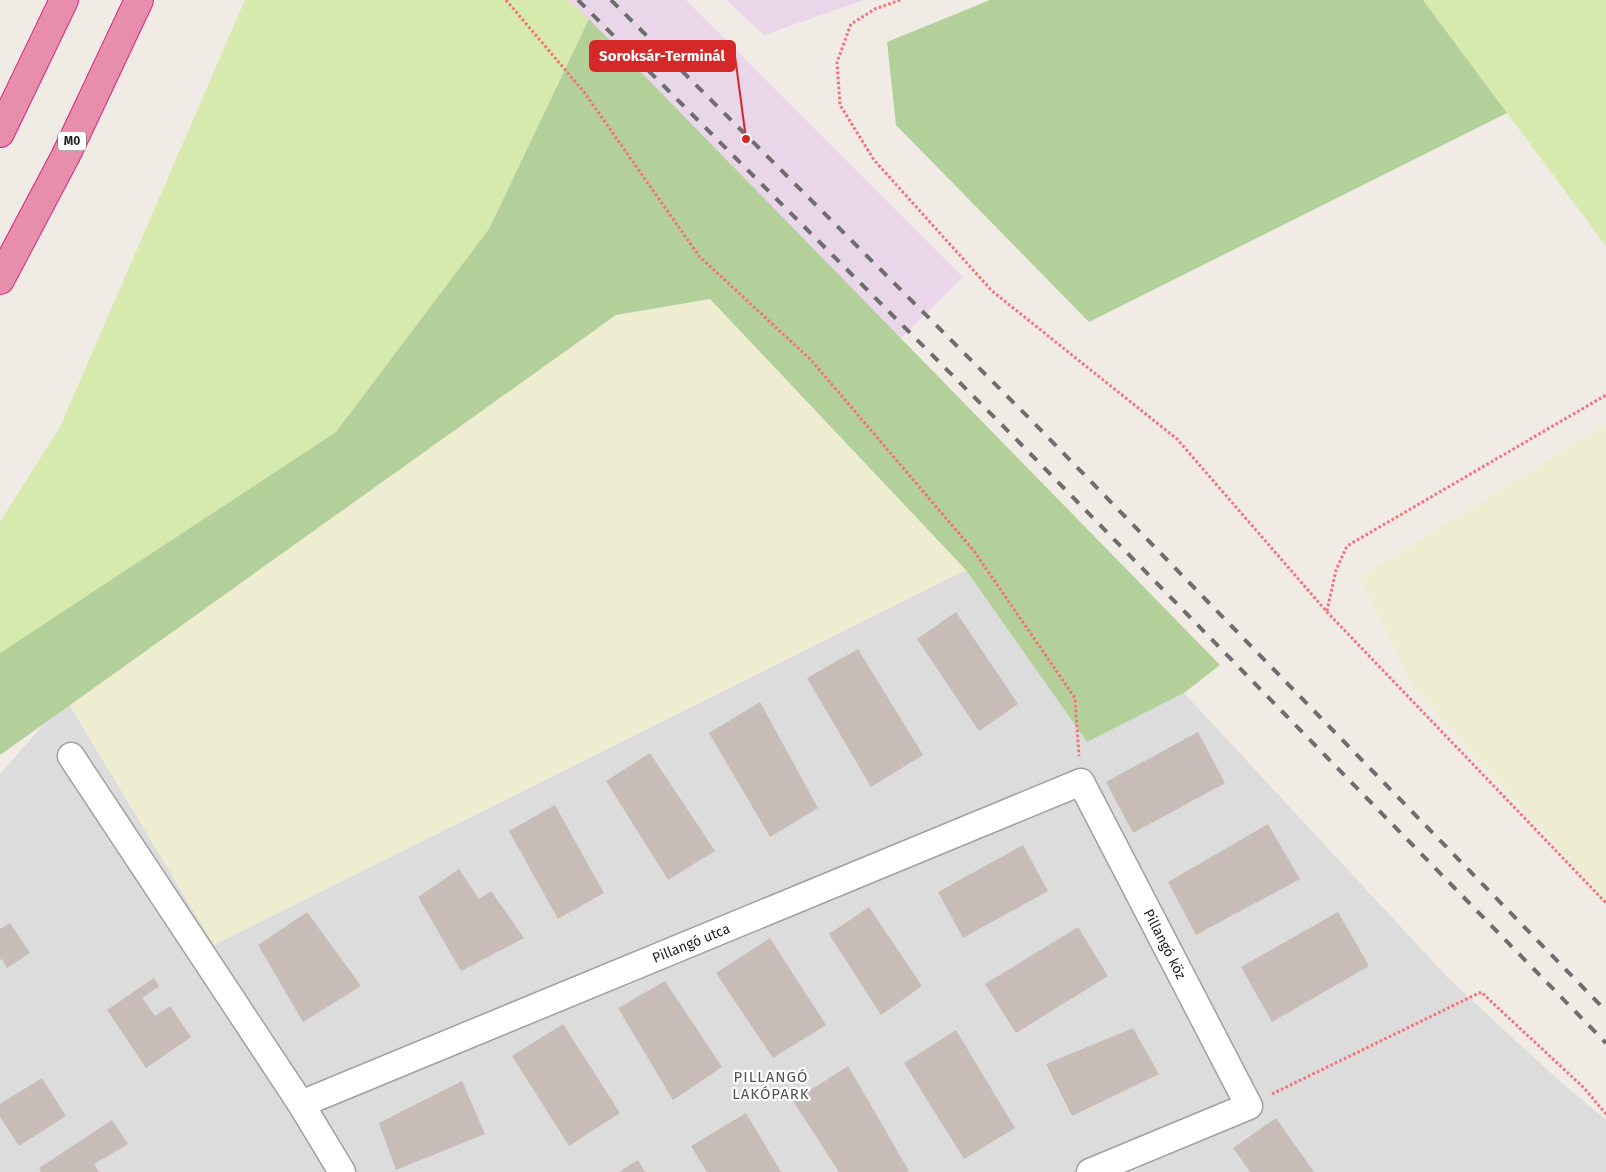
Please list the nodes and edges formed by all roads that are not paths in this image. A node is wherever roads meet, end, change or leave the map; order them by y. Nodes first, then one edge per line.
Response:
1 (64, 0) edge
2 (139, 0) edge
3 (0, 134) edge
4 (0, 280) edge
5 (71, 756) dead end
6 (1081, 782) joint
7 (301, 1104) junction
8 (342, 1172) edge
9 (1090, 1172) edge

1 - 3 highway
2 - 4 highway, M0
5 - 7 street
6 - 7 street, Pillangó utca
6 - 9 street, Pillangó köz
7 - 8 street

